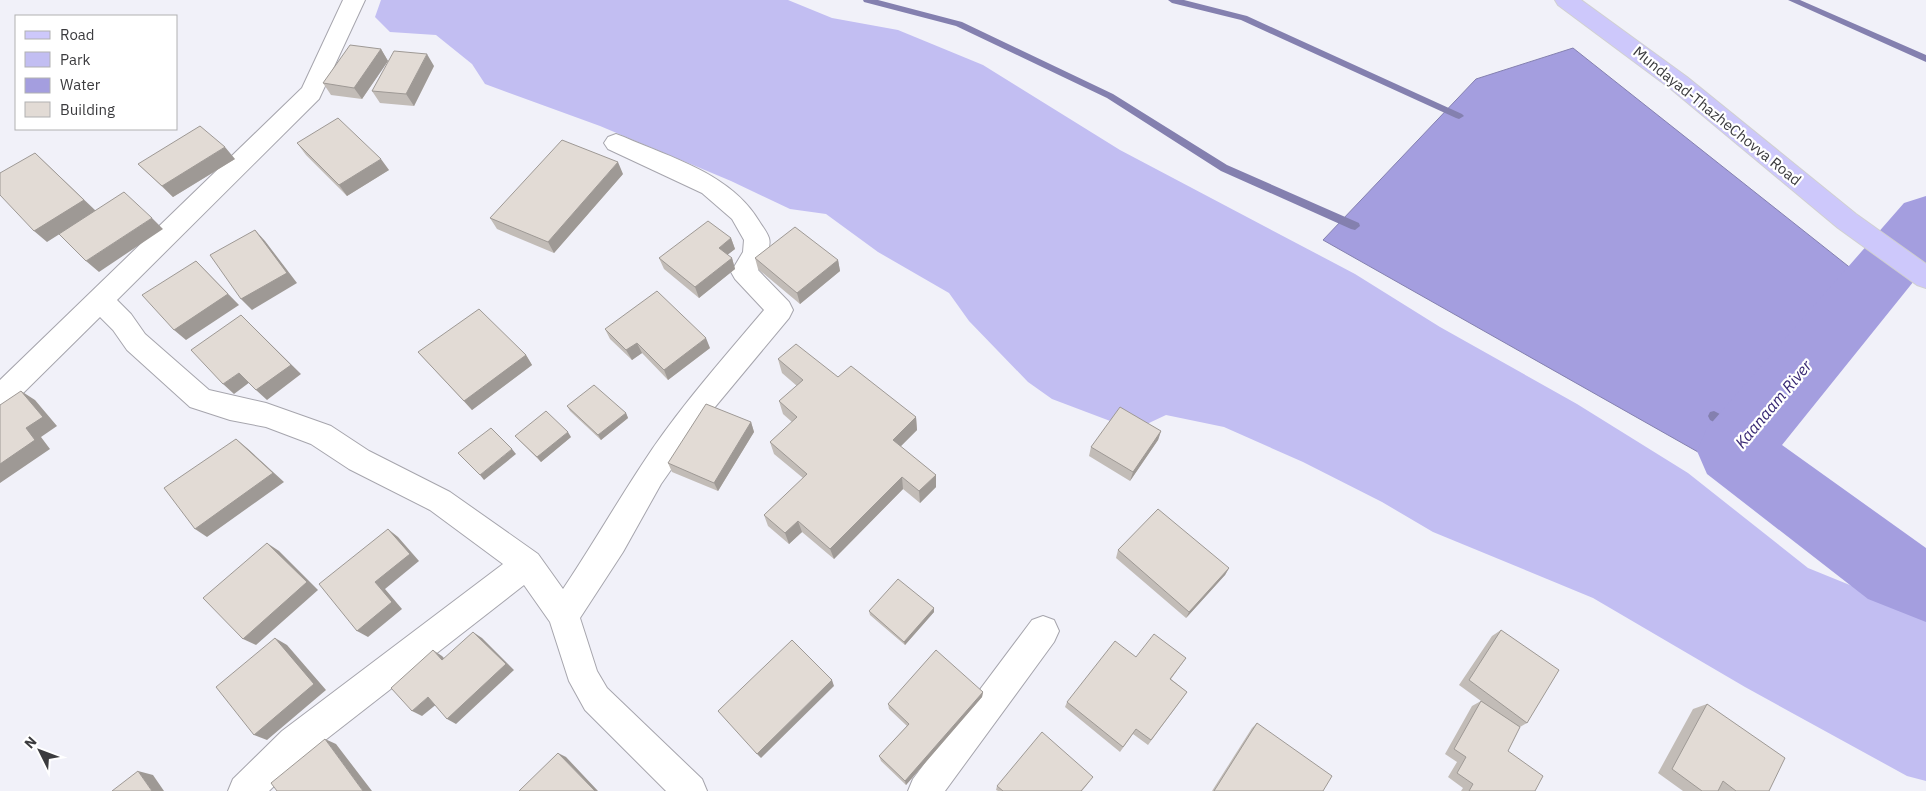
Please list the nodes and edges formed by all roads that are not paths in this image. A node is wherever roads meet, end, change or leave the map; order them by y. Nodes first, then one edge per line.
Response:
1 (354, 0) edge
2 (1566, 0) edge
3 (616, 142) dead end
4 (1924, 276) edge
5 (100, 300) junction
6 (0, 398) edge
7 (527, 564) junction
8 (564, 615) junction
9 (1043, 631) dead end
10 (245, 791) edge
11 (690, 791) edge
12 (925, 791) edge

1 - 5 street
2 - 4 main road, Mundayad-ThazheChovva Road
3 - 8 street
5 - 6 street
5 - 7 street
7 - 8 street
7 - 10 street
8 - 11 street
9 - 12 street

